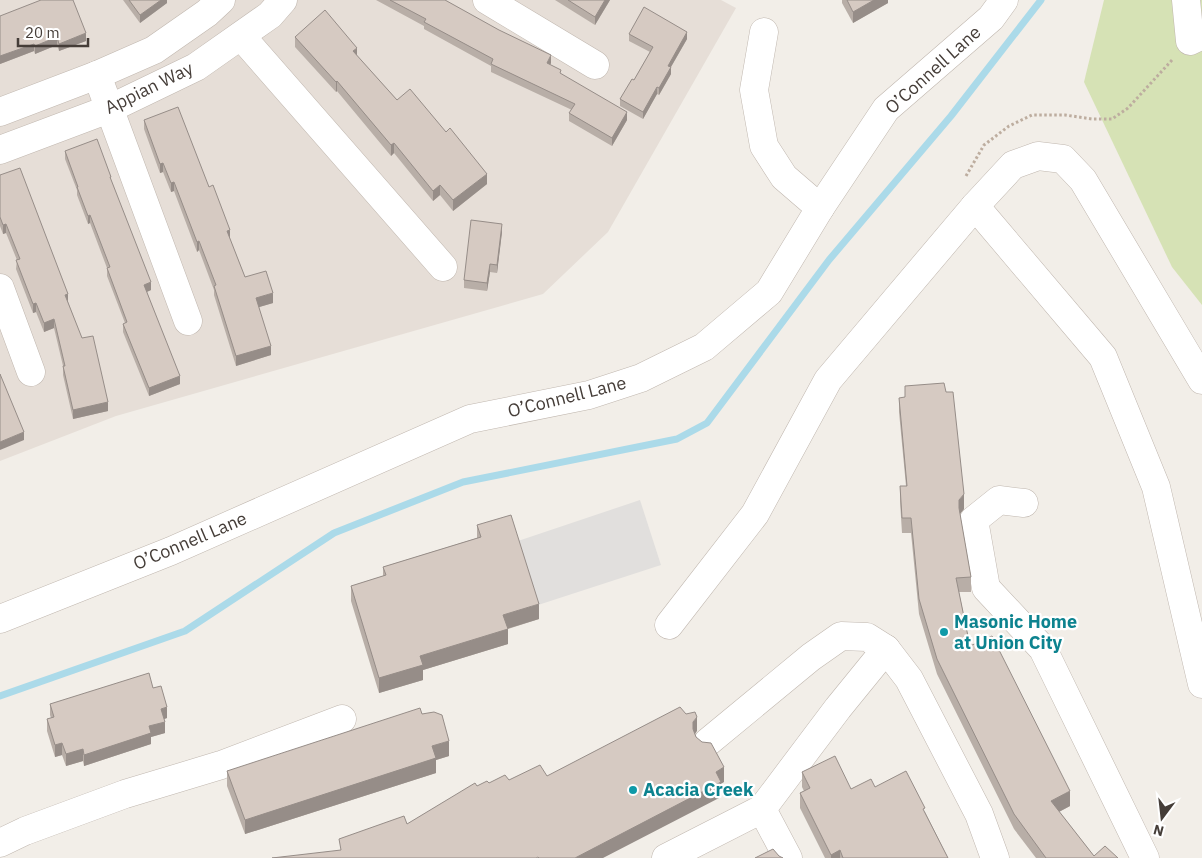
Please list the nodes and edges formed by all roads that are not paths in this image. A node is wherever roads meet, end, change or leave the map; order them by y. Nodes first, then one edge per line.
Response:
1 (283, 0) edge
2 (487, 0) edge
3 (1004, 0) edge
4 (1186, 0) edge
5 (208, 4) edge
6 (764, 32) dead end
7 (241, 36) junction
8 (1196, 38) edge
9 (595, 65) dead end
10 (97, 75) junction
11 (110, 109) junction
12 (0, 112) edge
13 (0, 150) edge
14 (975, 206) junction
15 (820, 208) junction
16 (443, 267) dead end
17 (0, 288) edge
18 (188, 321) dead end
19 (31, 372) dead end
20 (1202, 380) edge
21 (1024, 503) dead end
22 (0, 619) edge
23 (669, 625) dead end
24 (886, 649) junction
25 (1202, 684) edge
26 (342, 719) dead end
27 (708, 742) edge
28 (762, 809) junction
29 (0, 844) edge
30 (666, 858) edge
31 (788, 858) edge
32 (995, 858) edge
33 (1145, 858) edge

1 - 7 street, Appian Way
2 - 9 street
3 - 15 street, O’Connell Lane
4 - 8 street
5 - 10 street, Appian Way
6 - 15 street
7 - 11 street, Appian Way
7 - 16 street
10 - 11 street
10 - 12 street, Appian Way
11 - 13 street, Appian Way
11 - 18 street
14 - 20 street
14 - 23 street
14 - 25 street
15 - 22 street, O’Connell Lane
17 - 19 street
21 - 33 street
24 - 27 street
24 - 28 street
24 - 32 street
26 - 29 street
28 - 30 street
28 - 31 street

